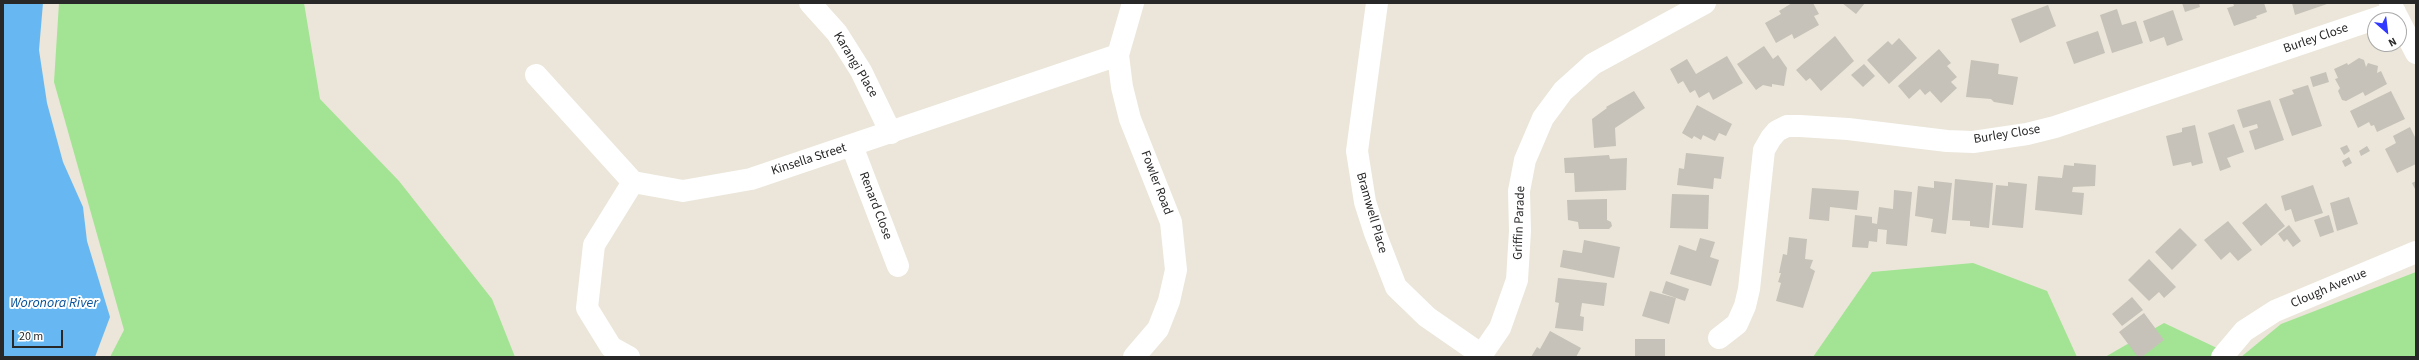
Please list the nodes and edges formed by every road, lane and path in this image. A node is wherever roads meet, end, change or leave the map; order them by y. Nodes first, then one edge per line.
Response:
1 (810, 3) edge
2 (1133, 3) edge
3 (1377, 3) edge
4 (1705, 3) edge
5 (2393, 7) edge
6 (2416, 52) edge
7 (1118, 55) junction
8 (536, 74) dead end
9 (891, 133) junction
10 (852, 146) junction
11 (633, 182) junction
12 (2416, 252) edge
13 (898, 266) dead end
14 (1719, 338) dead end
15 (1481, 356) edge
16 (630, 357) edge
17 (1134, 357) edge
18 (2222, 357) edge

1 - 9 street, Karangi Place
2 - 7 street, Fowler Road
3 - 15 street, Bramwell Place
4 - 15 street, Griffin Parade
5 - 6 street
5 - 14 street, Burley Close
7 - 9 street, Kinsella Street
7 - 17 street, Fowler Road
8 - 11 street
9 - 10 street, Kinsella Street
10 - 11 street, Kinsella Street
10 - 13 street, Renard Close
11 - 16 street
12 - 18 street, Clough Avenue

